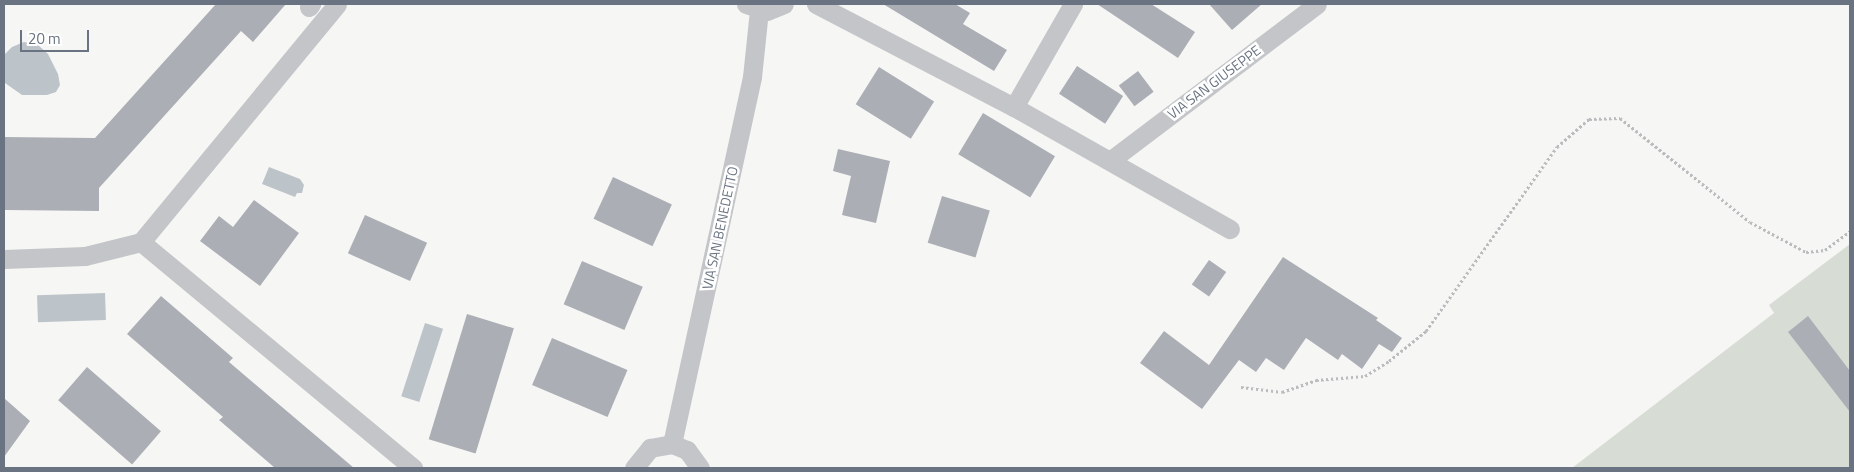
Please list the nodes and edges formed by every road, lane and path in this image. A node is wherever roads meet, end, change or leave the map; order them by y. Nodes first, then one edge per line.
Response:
1 (337, 4) edge
2 (784, 4) edge
3 (816, 4) edge
4 (1073, 4) edge
5 (1317, 4) edge
6 (752, 7) edge
7 (1014, 107) junction
8 (1111, 160) junction
9 (1230, 229) dead end
10 (1850, 232) edge
11 (141, 242) junction
12 (4, 259) edge
13 (1241, 388) dead end
14 (672, 444) junction
15 (413, 468) edge
16 (634, 468) edge
17 (700, 468) edge

1 - 11 street
2 - 6 street, VIA SAN BENEDETTO
3 - 7 street
4 - 7 street
5 - 8 street, VIA SAN GIUSEPPE
6 - 14 street, VIA SAN BENEDETTO
7 - 8 street
8 - 9 street
10 - 13 path
11 - 12 street
11 - 15 street
14 - 16 street
14 - 17 street

